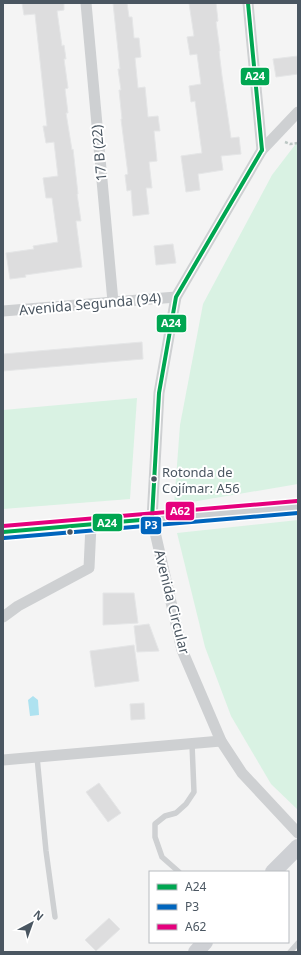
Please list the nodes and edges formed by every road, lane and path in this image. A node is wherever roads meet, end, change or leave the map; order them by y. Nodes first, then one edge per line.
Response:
1 (86, 3) edge
2 (248, 3) edge
3 (298, 112) edge
4 (262, 150) junction
5 (176, 297) junction
6 (113, 302) junction
7 (3, 311) edge
8 (298, 507) edge
9 (152, 520) junction
10 (91, 525) junction
11 (3, 532) edge
12 (3, 617) edge
13 (221, 742) junction
14 (192, 744) junction
15 (37, 757) junction
16 (3, 760) edge
17 (298, 833) edge
18 (298, 847) edge
19 (178, 871) edge
20 (274, 871) edge
21 (55, 917) dead end
22 (204, 943) edge
23 (298, 943) edge
24 (196, 952) edge
25 (290, 952) edge

1 - 6 street, 17 B (22)
2 - 4 street
3 - 4 street, Avenida Circular
4 - 5 street, Avenida Circular
5 - 6 street, Avenida Segunda (94)
5 - 9 street, Avenida Circular
6 - 7 street, Avenida Segunda (94)
8 - 9 main road
9 - 10 main road
9 - 13 street, Avenida Circular
10 - 11 main road
10 - 12 street
13 - 14 street
13 - 17 street, Avenida Circular
14 - 15 street
14 - 19 lane
15 - 16 street
15 - 21 lane
18 - 20 main road
22 - 24 main road
23 - 25 lane

